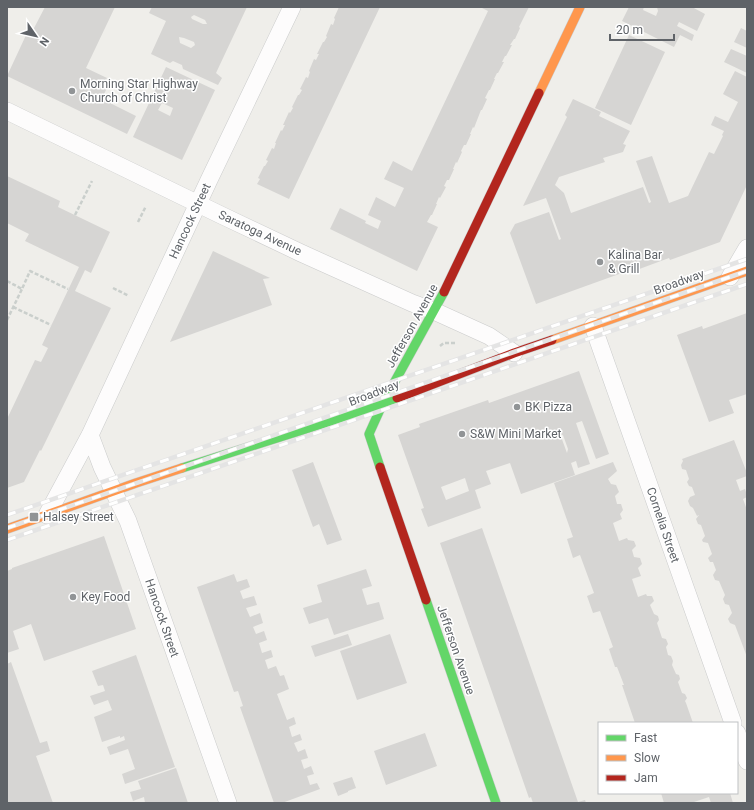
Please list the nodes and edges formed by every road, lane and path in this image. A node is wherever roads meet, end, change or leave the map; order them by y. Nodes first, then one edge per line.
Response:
1 (292, 7) edge
2 (580, 7) edge
3 (7, 111) edge
4 (92, 180) dead end
5 (198, 204) junction
6 (146, 206) dead end
7 (75, 215) dead end
8 (138, 222) dead end
9 (747, 248) edge
10 (747, 271) edge
11 (730, 277) junction
12 (7, 281) edge
13 (22, 288) junction
14 (113, 288) dead end
15 (68, 289) dead end
16 (129, 296) dead end
17 (13, 308) junction
18 (434, 311) junction
19 (7, 320) edge
20 (51, 325) dead end
21 (593, 326) junction
22 (458, 342) dead end
23 (438, 348) dead end
24 (514, 353) junction
25 (383, 403) junction
26 (90, 435) junction
27 (114, 491) junction
28 (47, 515) junction
29 (7, 529) edge
30 (734, 722) edge
31 (738, 736) edge
32 (747, 761) edge
33 (228, 803) edge
34 (496, 803) edge

1 - 5 street, Hancock Street
2 - 18 street, Jefferson Avenue
3 - 5 street, Saratoga Avenue
4 - 7 path
5 - 18 street, Saratoga Avenue
5 - 26 street, Hancock Street
6 - 8 path
9 - 11 street
10 - 11 street, Broadway
11 - 21 street, Broadway
12 - 13 path
13 - 15 path
13 - 17 path
14 - 16 path
17 - 19 path
17 - 20 path
18 - 24 street, Saratoga Avenue
18 - 25 street, Jefferson Avenue
21 - 24 street, Broadway
21 - 30 street, Cornelia Street
22 - 23 path
24 - 25 street, Broadway
25 - 27 street, Broadway
25 - 34 street, Jefferson Avenue
26 - 27 street, Hancock Street
26 - 28 street, Hancock Street
27 - 28 street, Broadway
27 - 33 street, Hancock Street
28 - 29 street, Broadway
31 - 32 street

